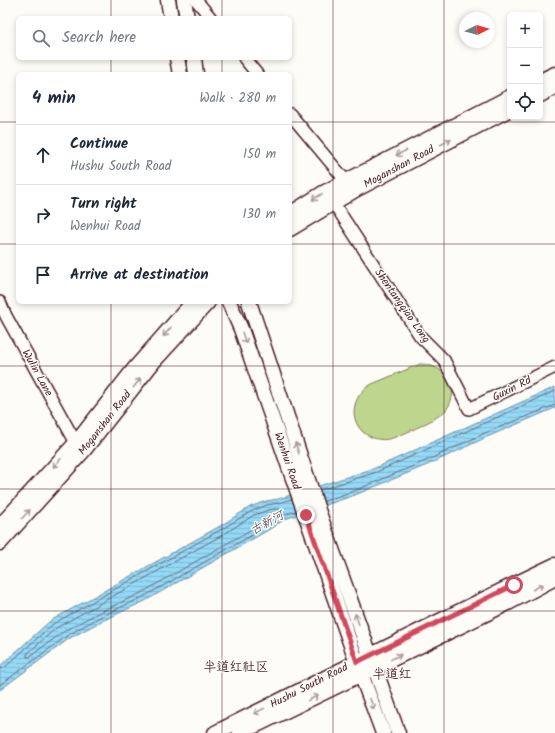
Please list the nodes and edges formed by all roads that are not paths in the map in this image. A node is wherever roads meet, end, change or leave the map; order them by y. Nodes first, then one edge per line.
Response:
1 (168, 0) edge
2 (184, 0) edge
3 (196, 0) edge
4 (171, 16) edge
5 (187, 16) edge
6 (209, 16) edge
7 (178, 60) edge
8 (194, 60) edge
9 (246, 60) edge
10 (180, 72) edge
11 (196, 72) edge
12 (255, 72) edge
13 (555, 74) edge
14 (543, 80) edge
15 (555, 87) edge
16 (543, 93) edge
17 (507, 99) edge
18 (507, 112) edge
19 (292, 116) edge
20 (346, 181) junction
21 (333, 202) junction
22 (292, 213) edge
23 (292, 228) edge
24 (0, 302) edge
25 (191, 304) edge
26 (206, 304) edge
27 (230, 304) edge
28 (250, 304) edge
29 (555, 367) edge
30 (469, 409) joint
31 (76, 443) junction
32 (312, 513) junction
33 (0, 526) edge
34 (0, 543) edge
35 (555, 565) edge
36 (555, 578) edge
37 (365, 665) junction
38 (215, 733) edge
39 (240, 733) edge
40 (383, 733) edge
41 (398, 733) edge

1 - 4 main road
2 - 5 main road
3 - 6 street
7 - 10 main road
8 - 11 main road
9 - 12 street
13 - 14 main road
15 - 16 main road
17 -> 20 main road, Moganshan Road
21 -> 18 main road, Moganshan Road
19 - 20 street
20 -> 22 main road, Moganshan Road
21 - 23 main road, Moganshan Road
21 - 30 street, Shentangqiao Long
24 - 31 street, Wulin Lane
25 -> 31 main road, Moganshan Road
34 -> 26 main road, Moganshan Road
27 -> 32 main road, Wenhui Road
32 -> 28 main road, Wenhui Road
29 - 30 street, Guxin Rd
31 -> 33 main road, Moganshan Road
32 - 37 main road, Wenhui Road
35 - 37 main road, Hushu South Road
37 -> 36 main road, Hushu South Road
37 -> 38 main road, Hushu South Road
39 -> 37 main road, Hushu South Road
37 -> 40 main road, Wenhui Road
37 - 41 main road, Wenhui Road

